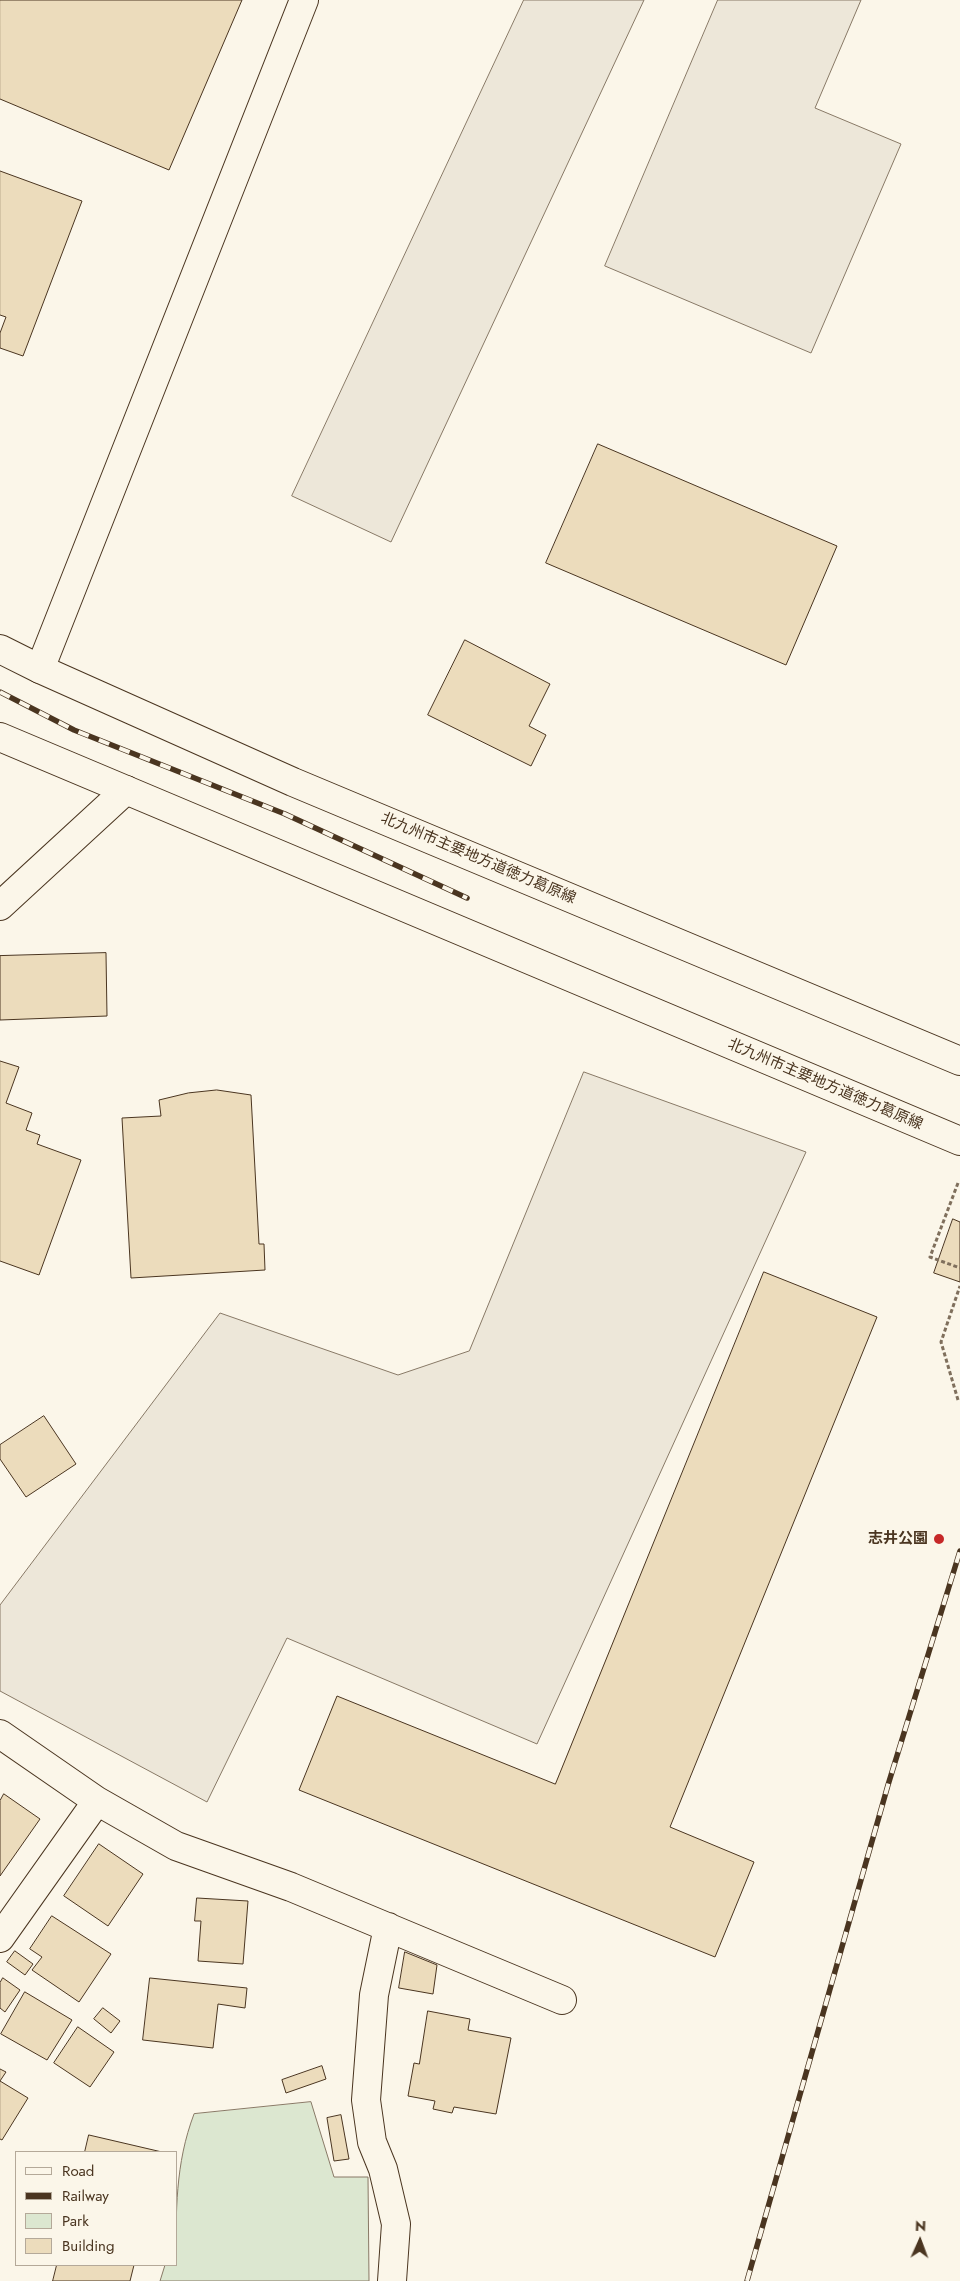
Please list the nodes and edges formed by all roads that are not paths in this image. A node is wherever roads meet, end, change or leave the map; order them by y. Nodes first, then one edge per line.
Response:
1 (304, 0) edge
2 (0, 650) edge
3 (40, 669) junction
4 (0, 736) edge
5 (126, 790) junction
6 (0, 906) edge
7 (960, 1062) edge
8 (960, 1141) edge
9 (0, 1734) edge
10 (97, 1801) junction
11 (388, 1927) junction
12 (0, 1938) edge
13 (562, 2000) dead end
14 (392, 2281) edge

1 - 3 main road
2 - 3 main road, 北九州市主要地方道徳力葛原線
3 - 7 main road, 北九州市主要地方道徳力葛原線
4 - 5 main road, 北九州市主要地方道徳力葛原線
5 - 6 main road
5 - 8 main road, 北九州市主要地方道徳力葛原線
9 - 10 main road
10 - 11 main road
10 - 12 main road
11 - 13 main road
11 - 14 main road

